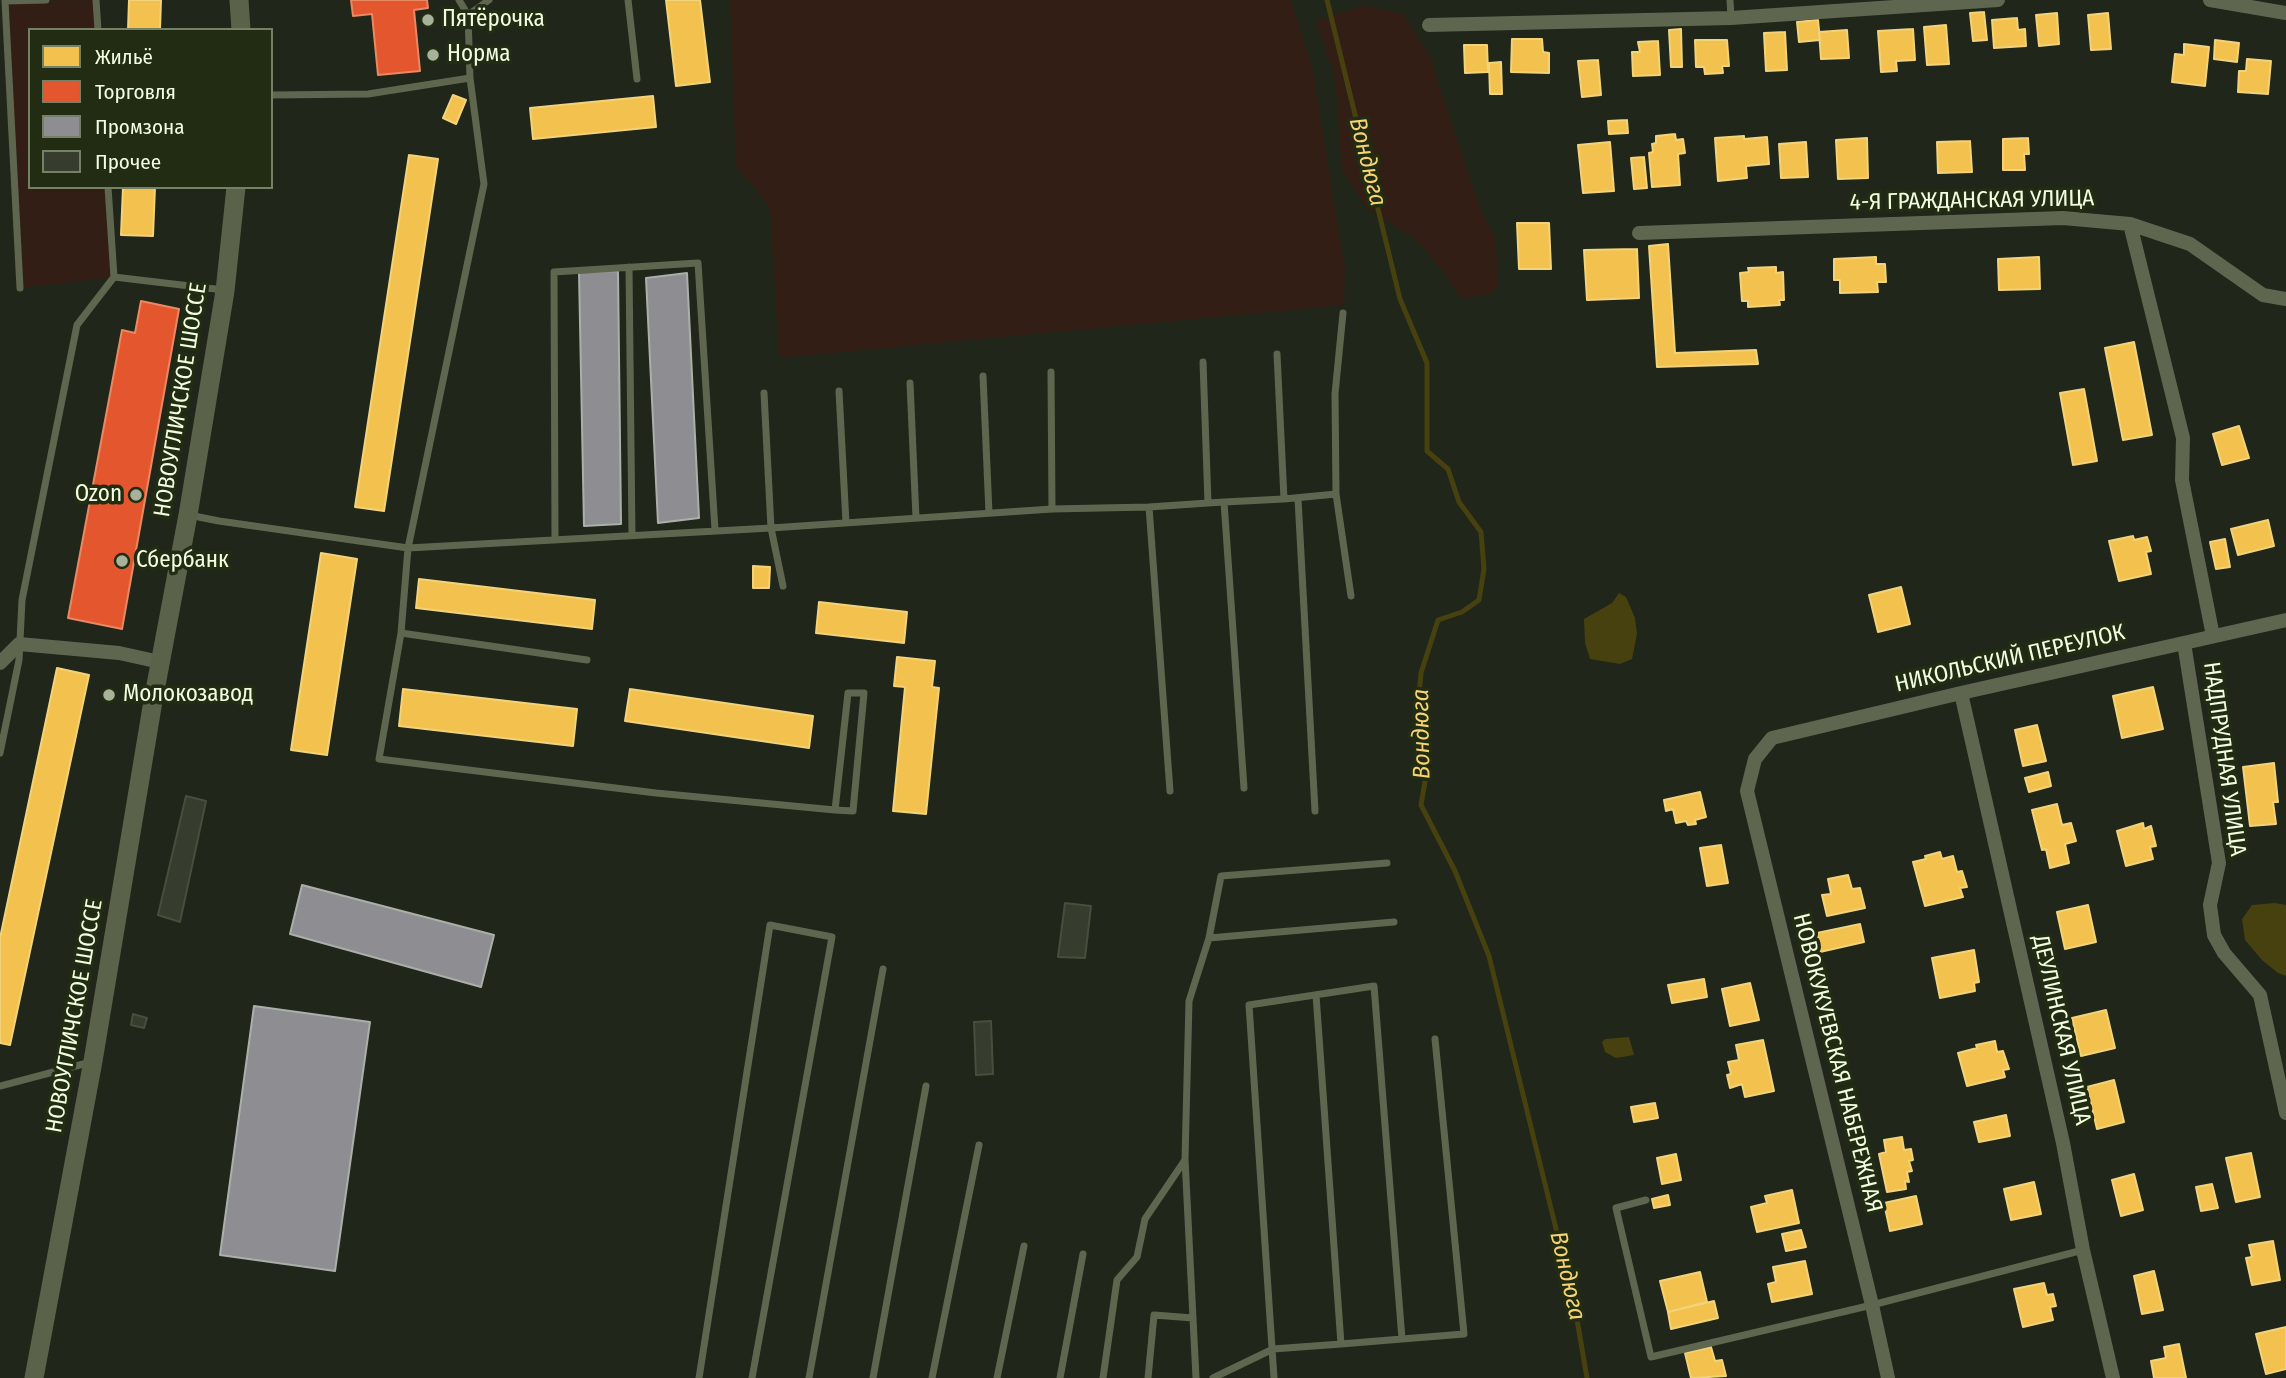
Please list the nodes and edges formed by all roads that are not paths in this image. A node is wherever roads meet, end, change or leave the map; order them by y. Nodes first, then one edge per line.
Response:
1 (46, 0) edge
2 (96, 0) edge
3 (239, 0) edge
4 (459, 0) edge
5 (489, 0) edge
6 (628, 0) edge
7 (1730, 0) edge
8 (1998, 0) edge
9 (2210, 0) edge
10 (2286, 13) edge
11 (468, 15) junction
12 (1731, 18) junction
13 (1429, 25) dead end
14 (98, 28) edge
15 (241, 28) edge
16 (470, 78) junction
17 (637, 79) dead end
18 (273, 95) edge
19 (108, 189) edge
20 (236, 189) edge
21 (2130, 224) junction
22 (1639, 233) dead end
23 (629, 267) junction
24 (114, 277) junction
25 (20, 288) dead end
26 (225, 290) junction
27 (2286, 299) edge
28 (1343, 313) dead end
29 (1277, 354) dead end
30 (1203, 362) dead end
31 (1051, 372) dead end
32 (983, 376) dead end
33 (911, 383) dead end
34 (838, 391) dead end
35 (764, 393) dead end
36 (1336, 494) junction
37 (1284, 499) junction
38 (1297, 499) junction
39 (1224, 502) junction
40 (1208, 503) junction
41 (1149, 507) junction
42 (1052, 509) junction
43 (989, 513) junction
44 (188, 515) junction
45 (916, 518) junction
46 (846, 523) junction
47 (771, 528) junction
48 (715, 530) junction
49 (632, 535) junction
50 (555, 539) junction
51 (408, 548) junction
52 (783, 586) dead end
53 (1351, 596) dead end
54 (2286, 620) edge
55 (401, 633) junction
56 (2213, 636) junction
57 (2184, 643) junction
58 (19, 644) junction
59 (587, 660) dead end
60 (160, 662) junction
61 (0, 663) edge
62 (1961, 693) junction
63 (0, 752) edge
64 (1755, 759) joint
65 (1244, 788) dead end
66 (1170, 791) dead end
67 (835, 810) junction
68 (1315, 811) dead end
69 (1387, 863) dead end
70 (1394, 922) dead end
71 (1209, 937) junction
72 (883, 969) dead end
73 (1316, 995) junction
74 (1435, 1040) dead end
75 (93, 1062) junction
76 (0, 1086) edge
77 (926, 1086) dead end
78 (2286, 1113) edge
79 (979, 1145) dead end
80 (1185, 1159) junction
81 (1646, 1200) dead end
82 (1024, 1246) dead end
83 (2083, 1250) junction
84 (1083, 1254) dead end
85 (1872, 1305) junction
86 (1193, 1318) junction
87 (1402, 1339) junction
88 (1341, 1344) junction
89 (1273, 1349) junction
90 (34, 1378) edge
91 (699, 1378) edge
92 (752, 1378) edge
93 (809, 1378) edge
94 (873, 1378) edge
95 (932, 1378) edge
96 (997, 1378) edge
97 (1060, 1378) edge
98 (1103, 1378) edge
99 (1148, 1378) edge
100 (1196, 1378) edge
101 (1213, 1378) edge
102 (1274, 1378) edge
103 (1888, 1378) edge
104 (2113, 1378) edge

1 - 25 lane
2 - 14 lane
3 - 15 main road
4 - 11 lane
5 - 11 lane
6 - 17 lane
7 - 12 lane
8 - 12 street
9 - 10 street
11 - 16 lane
12 - 13 street
16 - 18 lane
16 - 51 lane
19 - 24 lane
20 - 26 main road, НОВОУГЛИЧСКОЕ ШОССЕ
21 - 22 street, 4-Я ГРАЖДАНСКАЯ УЛИЦА
21 - 27 street, 4-Я ГРАЖДАНСКАЯ УЛИЦА
21 - 56 street
23 - 48 lane
23 - 49 lane
23 - 50 lane
24 - 26 lane
24 - 58 lane
26 - 44 main road, НОВОУГЛИЧСКОЕ ШОССЕ
28 - 36 lane
29 - 37 lane
30 - 40 lane
31 - 42 lane
32 - 43 lane
33 - 45 lane
34 - 46 lane
35 - 47 lane
36 - 38 lane
36 - 53 lane
37 - 38 lane
37 - 39 lane
38 - 68 lane
39 - 40 lane
39 - 65 lane
40 - 41 lane
41 - 42 lane
41 - 66 lane
42 - 43 lane
43 - 45 lane
44 - 51 lane
44 - 60 main road, НОВОУГЛИЧСКОЕ ШОССЕ
45 - 46 lane
46 - 47 lane
47 - 48 lane
47 - 52 lane
48 - 49 lane
49 - 50 lane
50 - 51 lane
51 - 55 lane
54 - 56 street, НИКОЛЬСКИЙ ПЕРЕУЛОК
55 - 59 lane
55 - 67 lane
56 - 57 street, НИКОЛЬСКИЙ ПЕРЕУЛОК
57 - 62 street, НИКОЛЬСКИЙ ПЕРЕУЛОК
57 - 78 street, НАДПРУДНАЯ УЛИЦА
58 - 60 street
58 - 61 street
58 - 63 lane
60 - 75 main road, НОВОУГЛИЧСКОЕ ШОССЕ
62 - 64 street, НИКОЛЬСКИЙ ПЕРЕУЛОК
62 - 83 street, ДЕУЛИНСКАЯ УЛИЦА
64 - 85 street, НОВОКУКУЕВСКАЯ НАБЕРЕЖНАЯ
67 - 67 lane
69 - 71 lane
70 - 71 lane
71 - 80 lane
72 - 93 lane
73 - 87 lane
73 - 88 lane
73 - 89 lane
74 - 87 lane
75 - 76 lane
75 - 90 main road, НОВОУГЛИЧСКОЕ ШОССЕ
77 - 94 lane
79 - 95 lane
80 - 86 lane
80 - 98 lane
81 - 85 lane
82 - 96 lane
83 - 85 lane
83 - 104 street, ДЕУЛИНСКАЯ УЛИЦА
84 - 97 lane
85 - 103 street, НОВОКУКУЕВСКАЯ НАБЕРЕЖНАЯ
86 - 99 lane
86 - 100 lane
87 - 88 lane
88 - 89 lane
89 - 101 lane
89 - 102 lane
91 - 92 lane

